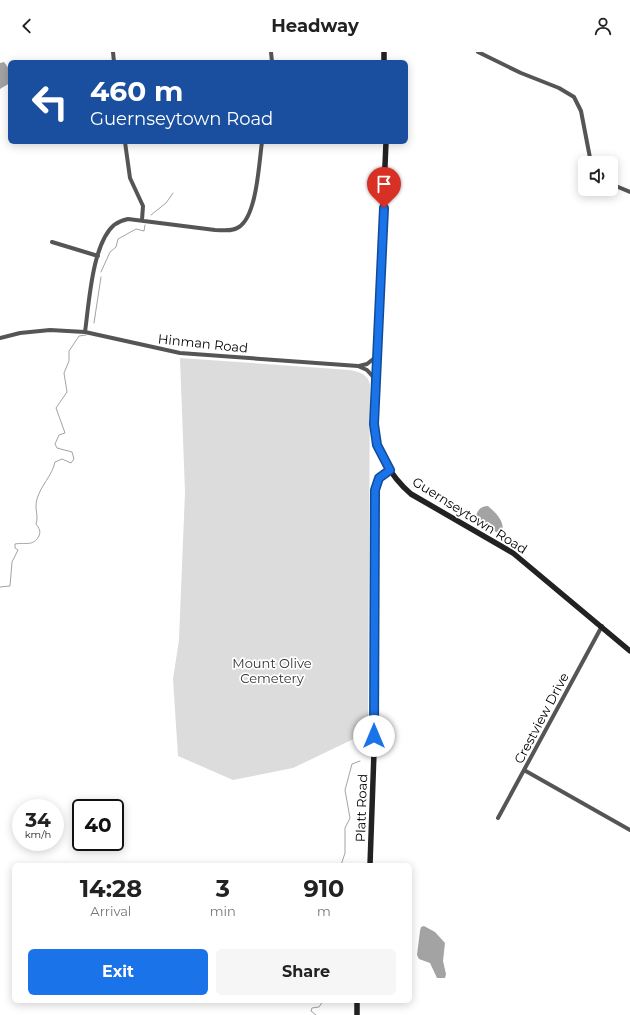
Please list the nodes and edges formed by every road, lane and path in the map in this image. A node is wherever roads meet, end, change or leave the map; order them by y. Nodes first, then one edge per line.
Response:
1 (478, 52) edge
2 (125, 144) edge
3 (262, 144) edge
4 (386, 144) edge
5 (591, 156) edge
6 (618, 187) edge
7 (630, 192) edge
8 (142, 220) junction
9 (52, 242) dead end
10 (98, 256) junction
11 (85, 332) junction
12 (0, 338) edge
13 (377, 356) junction
14 (358, 366) junction
15 (376, 380) junction
16 (390, 470) junction
17 (602, 626) junction
18 (630, 651) edge
19 (524, 770) junction
20 (498, 818) dead end
21 (630, 830) edge
22 (370, 863) edge
23 (357, 1003) edge
24 (357, 1015) edge

1 - 5 street
2 - 8 street
3 - 8 street
4 - 13 street, Guernseytown Road
6 - 7 street
8 - 10 street
9 - 10 street
10 - 11 street
11 - 12 street, Hinman Road
11 - 14 street, Hinman Road
13 - 14 street
13 - 15 street, Guernseytown Road
14 - 15 street
15 - 16 street, Guernseytown Road
16 - 17 street, Guernseytown Road
16 - 22 street, Platt Road
17 - 18 street, Guernseytown Road
17 - 19 street, Crestview Drive
19 - 20 street, Crestview Drive
19 - 21 street
23 - 24 street

